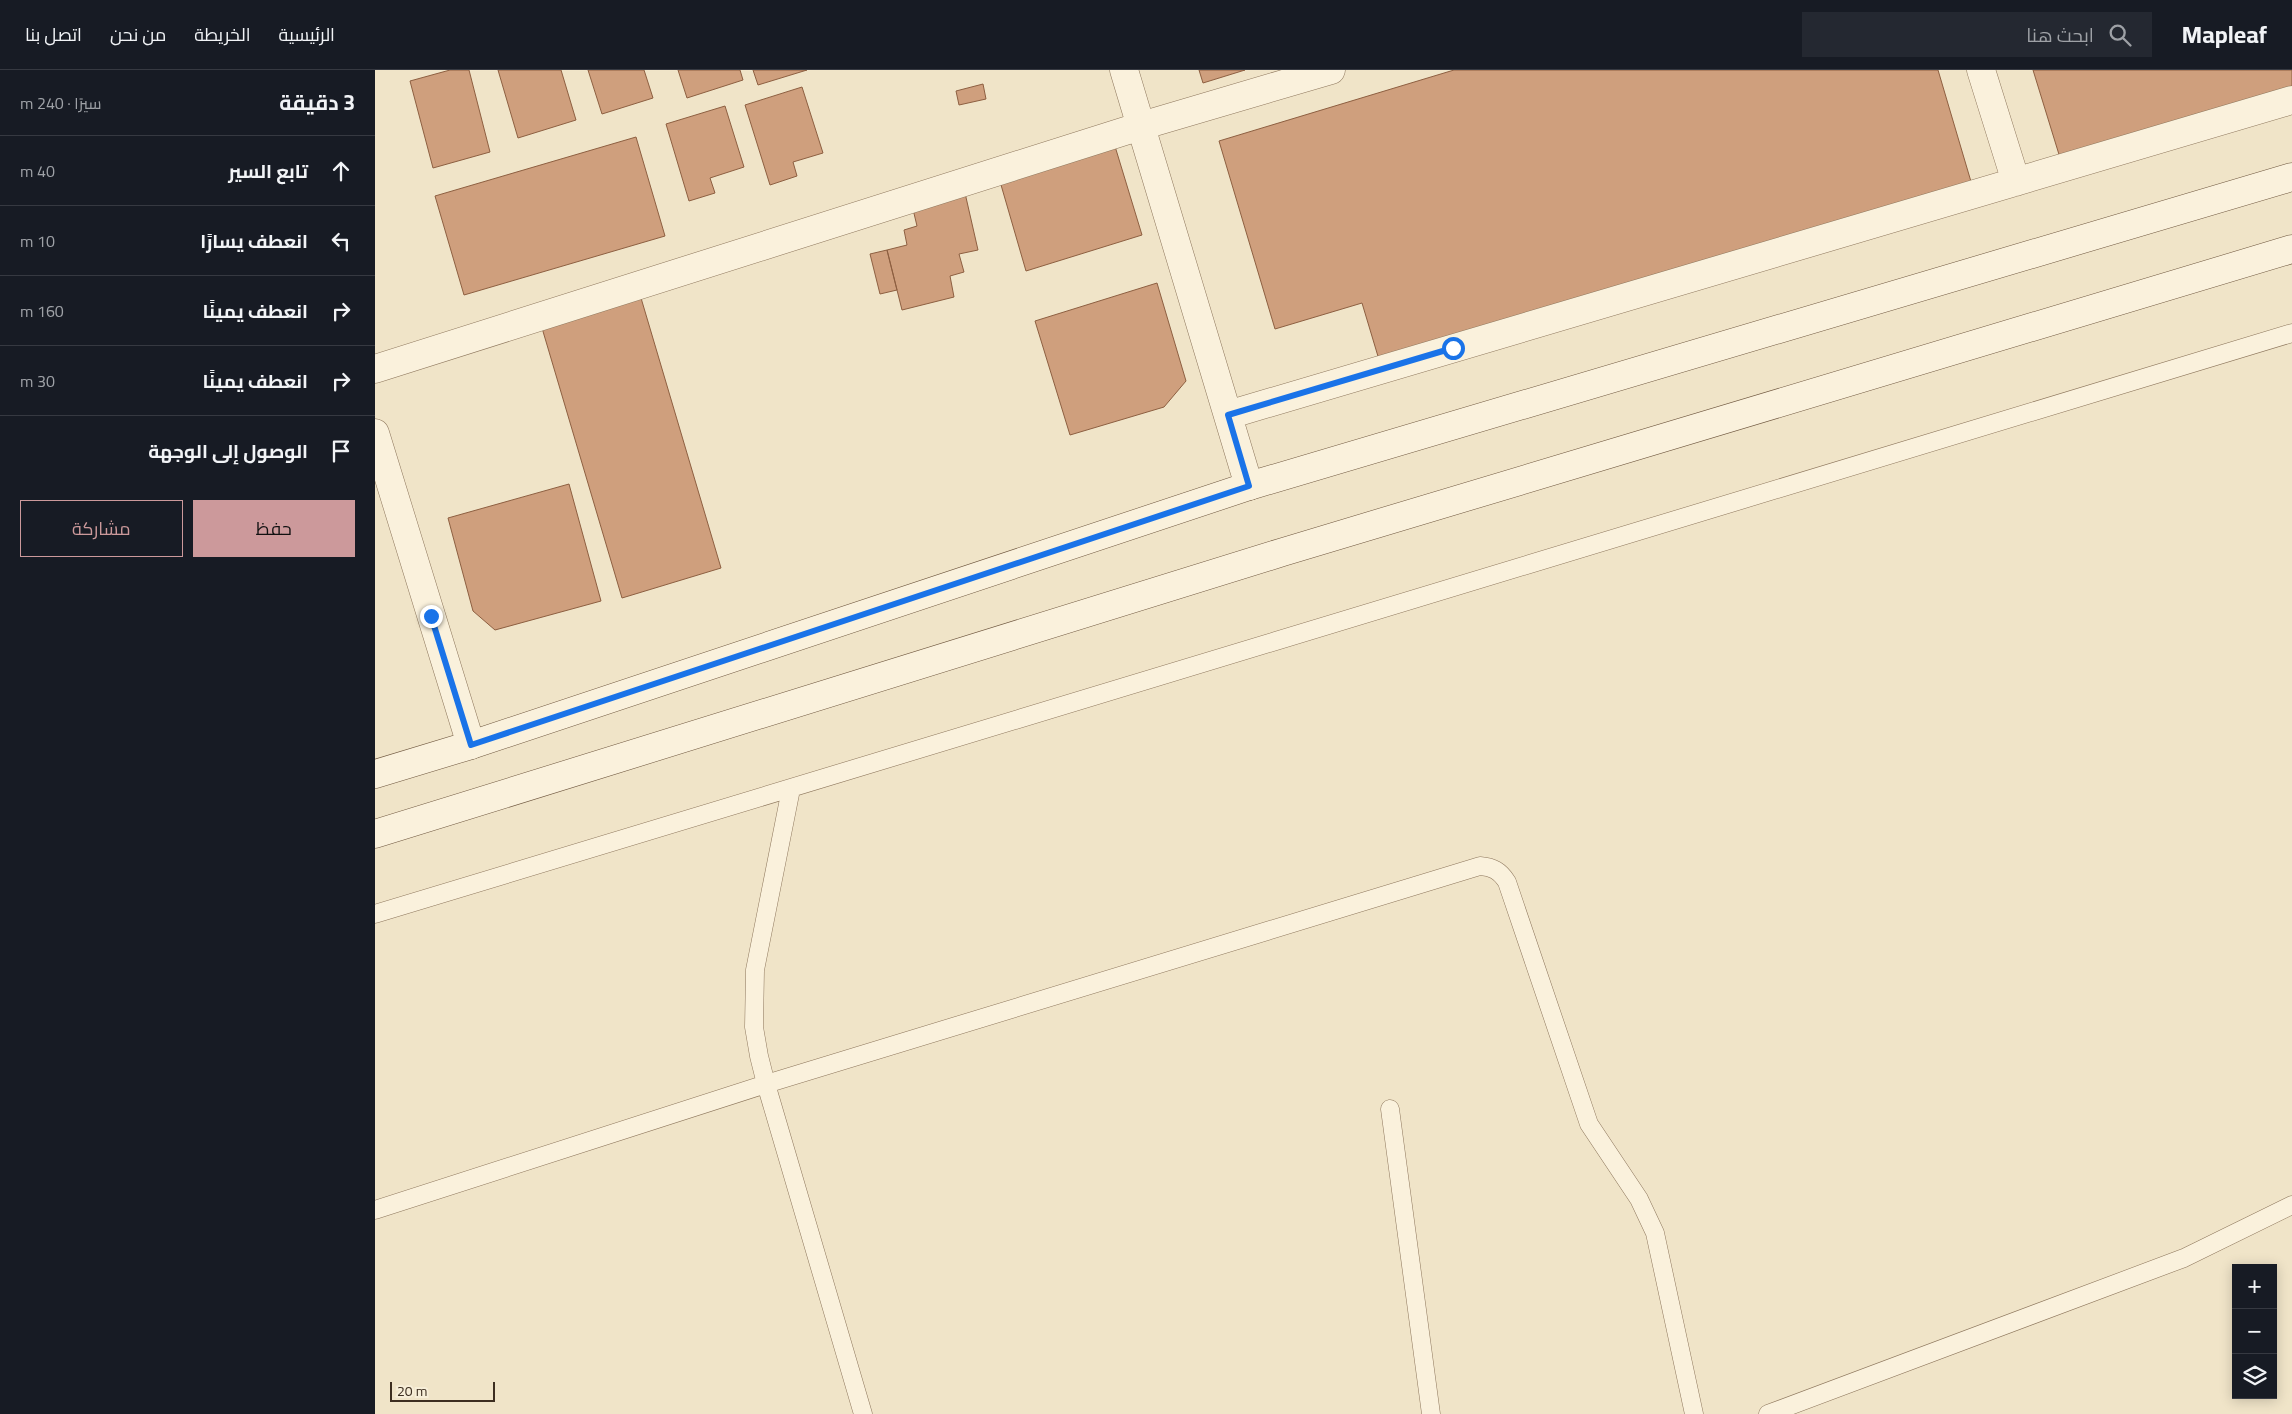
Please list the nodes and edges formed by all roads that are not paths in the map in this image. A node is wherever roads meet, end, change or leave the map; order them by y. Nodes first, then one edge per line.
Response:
1 (1124, 70) edge
2 (1331, 70) edge
3 (1981, 70) edge
4 (2292, 100) edge
5 (1141, 126) junction
6 (2292, 178) edge
7 (2016, 182) junction
8 (2292, 249) edge
9 (2292, 333) edge
10 (375, 369) edge
11 (1228, 415) junction
12 (375, 433) edge
13 (1249, 486) junction
14 (471, 745) junction
15 (375, 774) edge
16 (791, 789) junction
17 (375, 834) edge
18 (375, 914) edge
19 (766, 1084) junction
20 (1390, 1109) dead end
21 (2292, 1206) edge
22 (375, 1210) edge
23 (863, 1414) edge
24 (1431, 1414) edge
25 (1694, 1414) edge
26 (1768, 1414) edge

1 - 5 main road
2 - 5 main road
3 - 7 main road
4 - 7 main road
5 - 10 main road
5 - 11 main road
6 - 13 main road
7 - 11 main road
8 - 17 main road
9 - 16 lane
11 - 13 main road
12 - 14 main road
13 - 14 main road
14 - 15 main road
16 - 18 lane
16 - 19 lane
19 - 22 lane
19 - 23 lane
19 - 25 lane
20 - 24 lane
21 - 26 lane

